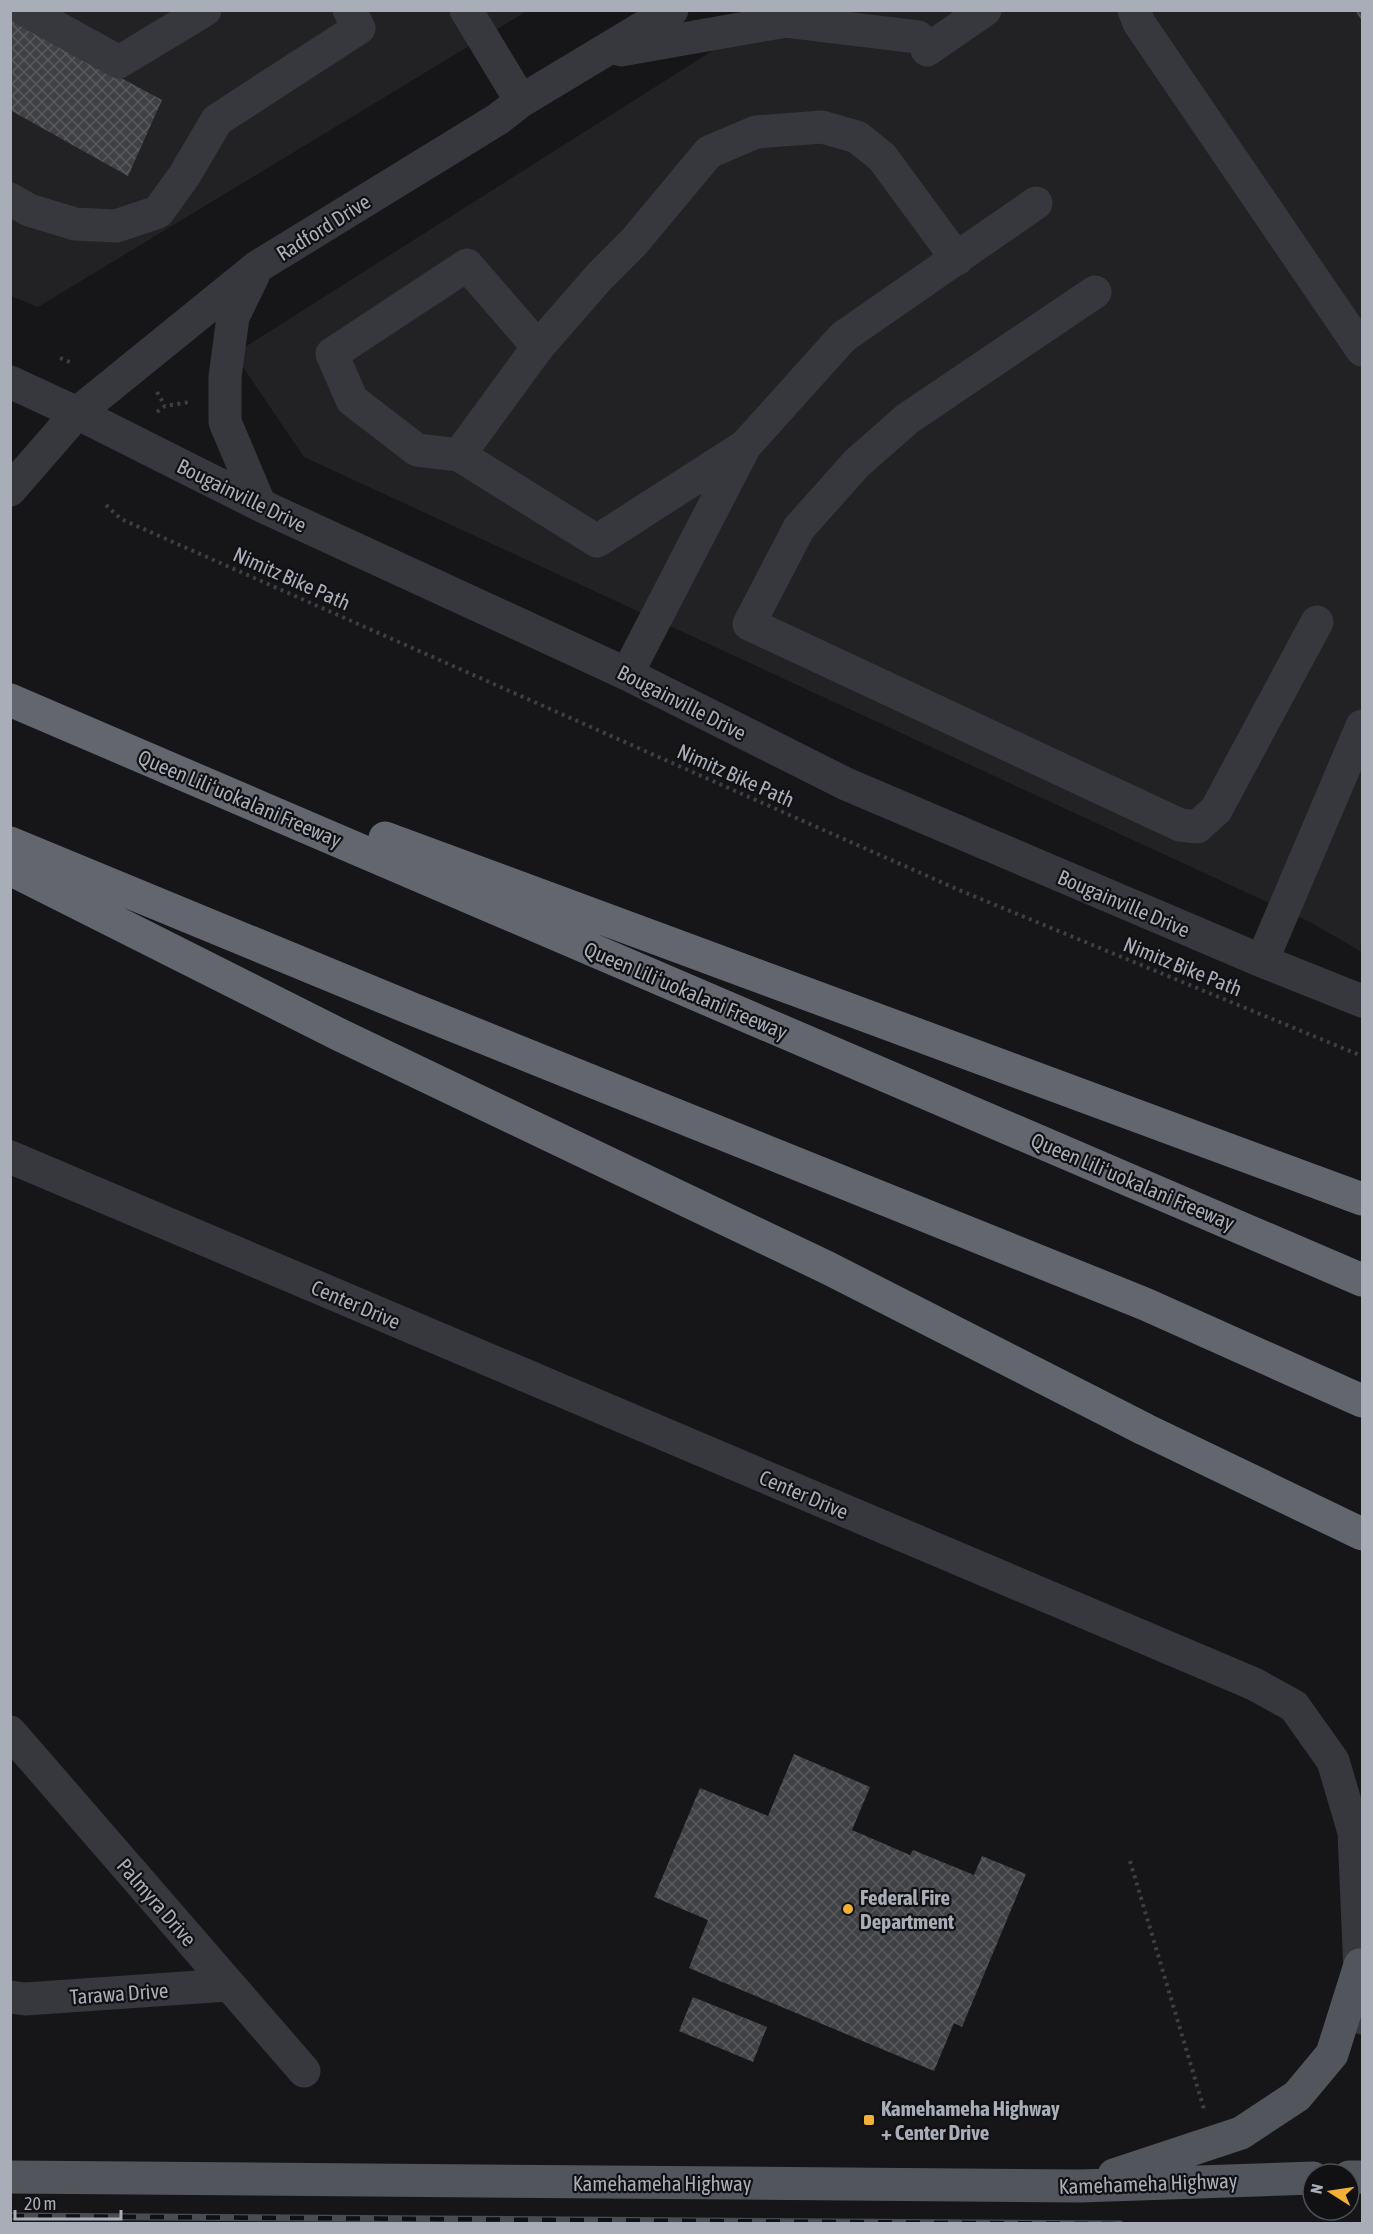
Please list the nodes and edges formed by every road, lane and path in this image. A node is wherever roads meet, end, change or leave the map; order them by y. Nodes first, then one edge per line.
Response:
1 (25, 10) edge
2 (205, 10) edge
3 (349, 10) edge
4 (466, 10) edge
5 (672, 10) edge
6 (985, 10) edge
7 (1134, 10) edge
8 (794, 16) edge
9 (601, 54) junction
10 (521, 101) junction
11 (10, 199) edge
12 (1036, 203) dead end
13 (957, 259) junction
14 (257, 267) junction
15 (1095, 292) dead end
16 (538, 346) junction
17 (1362, 350) edge
18 (58, 357) dead end
19 (70, 362) dead end
20 (10, 382) edge
21 (157, 392) dead end
22 (195, 402) dead end
23 (165, 406) junction
24 (76, 412) junction
25 (157, 412) dead end
26 (745, 446) junction
27 (459, 455) junction
28 (10, 490) edge
29 (106, 504) dead end
30 (260, 505) junction
31 (1317, 622) dead end
32 (627, 674) junction
33 (10, 700) edge
34 (1362, 726) edge
35 (10, 843) edge
36 (10, 869) edge
37 (1262, 961) junction
38 (1362, 1001) edge
39 (1362, 1056) edge
40 (10, 1156) edge
41 (1362, 1199) edge
42 (1362, 1280) edge
43 (1362, 1401) edge
44 (1362, 1534) edge
45 (10, 1732) edge
46 (1358, 1831) edge
47 (1130, 1861) dead end
48 (1361, 1968) edge
49 (228, 1985) junction
50 (10, 1997) edge
51 (1362, 2018) edge
52 (304, 2072) dead end
53 (1206, 2116) dead end
54 (10, 2177) edge
55 (1301, 2178) edge
56 (1080, 2186) junction

1 - 2 street
3 - 11 street
4 - 10 street
5 - 9 street, Radford Drive
6 - 8 street
7 - 17 street
8 - 9 street
9 - 10 street, Radford Drive
10 - 14 street, Radford Drive
12 - 13 street
13 - 16 street
13 - 26 street
14 - 24 street, Radford Drive
14 - 30 street
15 - 31 street
16 - 27 street
16 - 27 street
18 - 19 path
20 - 24 street, Bougainville Drive
21 - 23 path
22 - 23 path
23 - 25 path
24 - 28 street, Radford Drive
24 - 30 street, Bougainville Drive
26 - 27 street
26 - 32 street
29 - 39 path, Nimitz Bike Path
30 - 32 street, Bougainville Drive
32 - 37 street, Bougainville Drive
33 - 41 highway
33 - 42 highway, Queen Liliʻuokalani Freeway
34 - 37 street
35 - 43 highway
36 - 44 highway
37 - 38 street, Bougainville Drive
40 - 46 street, Center Drive
45 - 49 street, Palmyra Drive
46 - 48 street, Center Drive
47 - 53 path
48 - 51 street, Center Drive
48 - 56 main road
49 - 50 street, Tarawa Drive
49 - 52 street, Palmyra Drive
54 - 56 main road, Kamehameha Highway
55 - 56 main road, Kamehameha Highway

